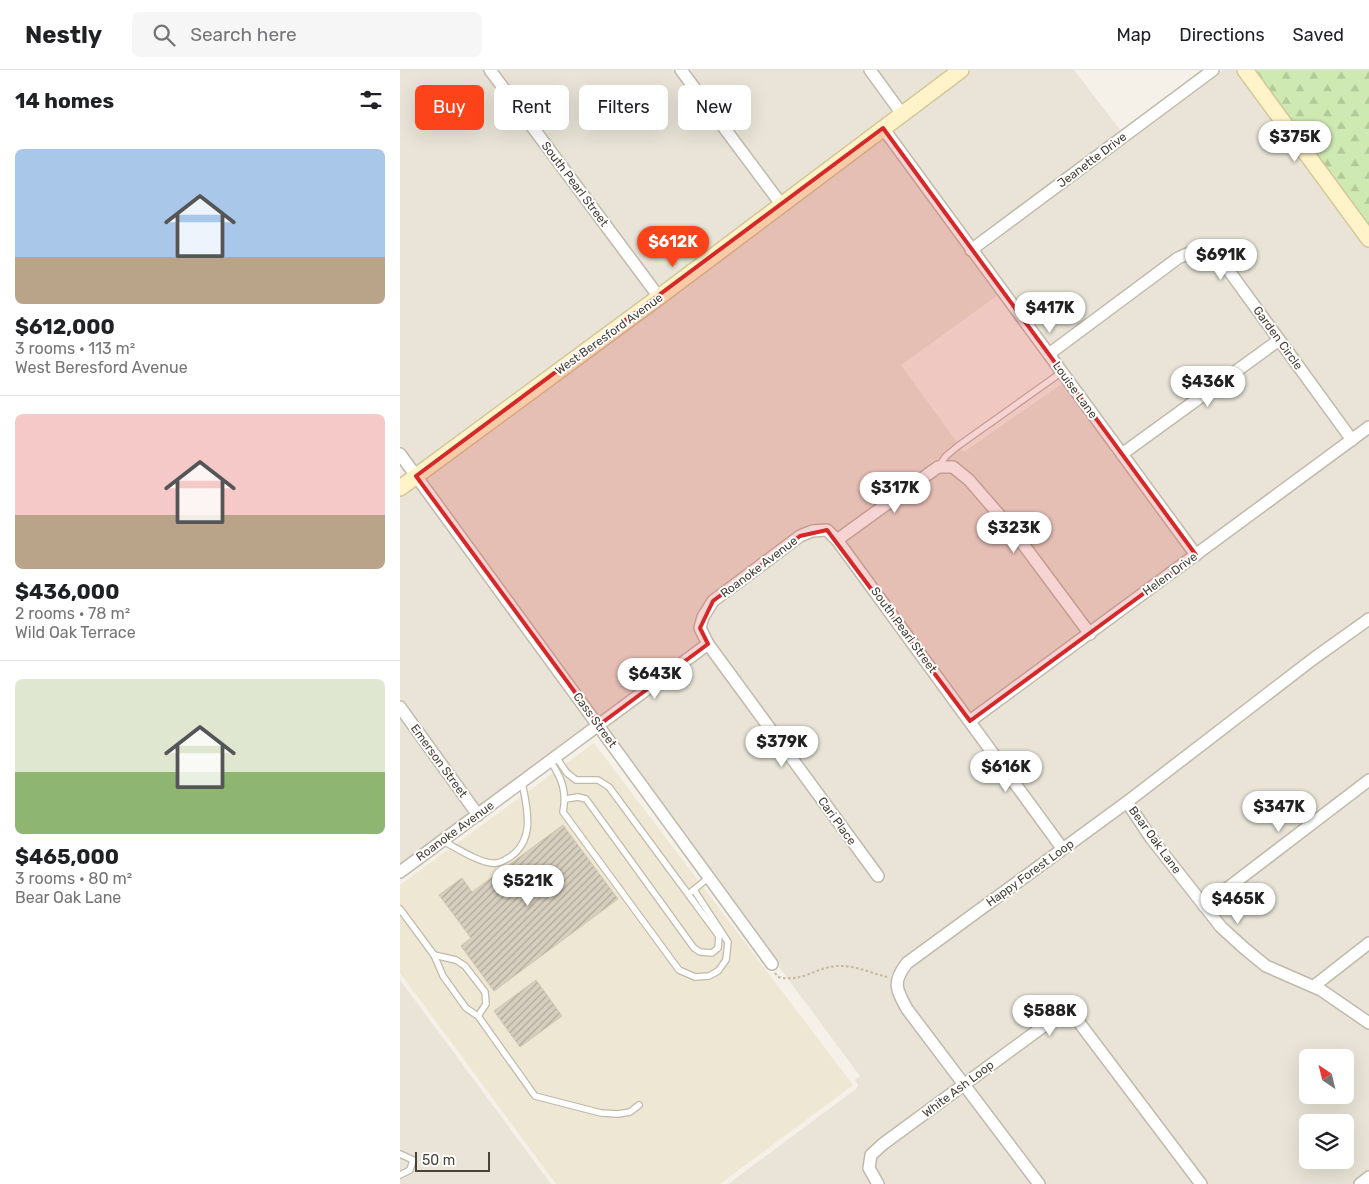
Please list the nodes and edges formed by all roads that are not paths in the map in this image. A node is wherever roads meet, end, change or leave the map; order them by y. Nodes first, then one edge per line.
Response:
1 (490, 70) edge
2 (681, 70) edge
3 (870, 70) edge
4 (961, 70) edge
5 (1213, 70) edge
6 (1245, 70) edge
7 (902, 114) junction
8 (883, 128) junction
9 (781, 204) junction
10 (1369, 239) edge
11 (971, 250) junction
12 (659, 297) junction
13 (1279, 340) junction
14 (1049, 354) junction
15 (1062, 372) junction
16 (1369, 427) edge
17 (1352, 440) junction
18 (400, 454) edge
19 (1122, 454) junction
20 (938, 467) junction
21 (416, 476) junction
22 (400, 488) edge
23 (837, 540) junction
24 (1196, 555) junction
25 (1369, 620) edge
26 (1090, 634) junction
27 (708, 644) junction
28 (400, 707) edge
29 (970, 721) junction
30 (599, 725) junction
31 (553, 759) junction
32 (1369, 780) edge
33 (522, 782) junction
34 (566, 799) junction
35 (1127, 802) junction
36 (478, 815) junction
37 (442, 841) junction
38 (1062, 848) junction
39 (400, 872) edge
40 (878, 876) dead end
41 (708, 878) junction
42 (692, 891) junction
43 (1204, 906) junction
44 (400, 909) edge
45 (1369, 943) edge
46 (434, 955) junction
47 (772, 964) road end
48 (1314, 986) junction
49 (478, 1016) junction
50 (1369, 1023) edge
51 (965, 1084) junction
52 (639, 1105) dead end
53 (400, 1154) edge
54 (400, 1175) edge
55 (878, 1184) edge
56 (1039, 1184) edge
57 (1202, 1184) edge

1 - 12 street, South Pearl Street
2 - 9 street
3 - 7 street
4 - 7 street, West Beresford Avenue
5 - 11 street, Jeanette Drive
6 - 10 street
7 - 8 street, West Beresford Avenue
8 - 9 street, West Beresford Avenue
8 - 11 street, Louise Lane
9 - 12 street, West Beresford Avenue
11 - 14 street, Louise Lane
12 - 21 street, West Beresford Avenue
13 - 14 street, Garden Circle
13 - 17 street, Garden Circle
13 - 19 street
14 - 15 street, Louise Lane
15 - 19 street, Louise Lane
15 - 20 lane
16 - 17 street, Helen Drive
17 - 24 street, Helen Drive
18 - 21 street, Cass Street
19 - 24 street, Louise Lane
20 - 23 street
20 - 26 street
21 - 22 street, West Beresford Avenue
21 - 30 street, Cass Street
23 - 27 street, Roanoke Avenue
23 - 29 street, South Pearl Street
24 - 26 street, Helen Drive
25 - 35 street, Happy Forest Loop
26 - 29 street, Helen Drive
27 - 30 street, Roanoke Avenue
27 - 40 street, Cari Place
28 - 36 street, Emerson Street
29 - 38 street, South Pearl Street
30 - 31 street, Roanoke Avenue
30 - 41 street, Cass Street
31 - 33 street, Roanoke Avenue
31 - 34 lane
31 - 42 lane
32 - 43 street
33 - 36 street, Roanoke Avenue
33 - 37 lane
34 - 42 lane
34 - 42 lane
35 - 38 street, Happy Forest Loop
35 - 43 street, Bear Oak Lane
36 - 37 street, Roanoke Avenue
37 - 39 street, Roanoke Avenue
38 - 51 street, Happy Forest Loop
41 - 42 lane
41 - 47 street, Cass Street
43 - 48 street, Bear Oak Lane
44 - 46 lane
45 - 48 street
46 - 49 lane
46 - 49 lane
48 - 50 street, Bear Oak Lane
49 - 52 lane
51 - 55 street, White Ash Loop
51 - 56 street, Happy Forest Loop
51 - 57 street, White Ash Loop
53 - 54 lane

